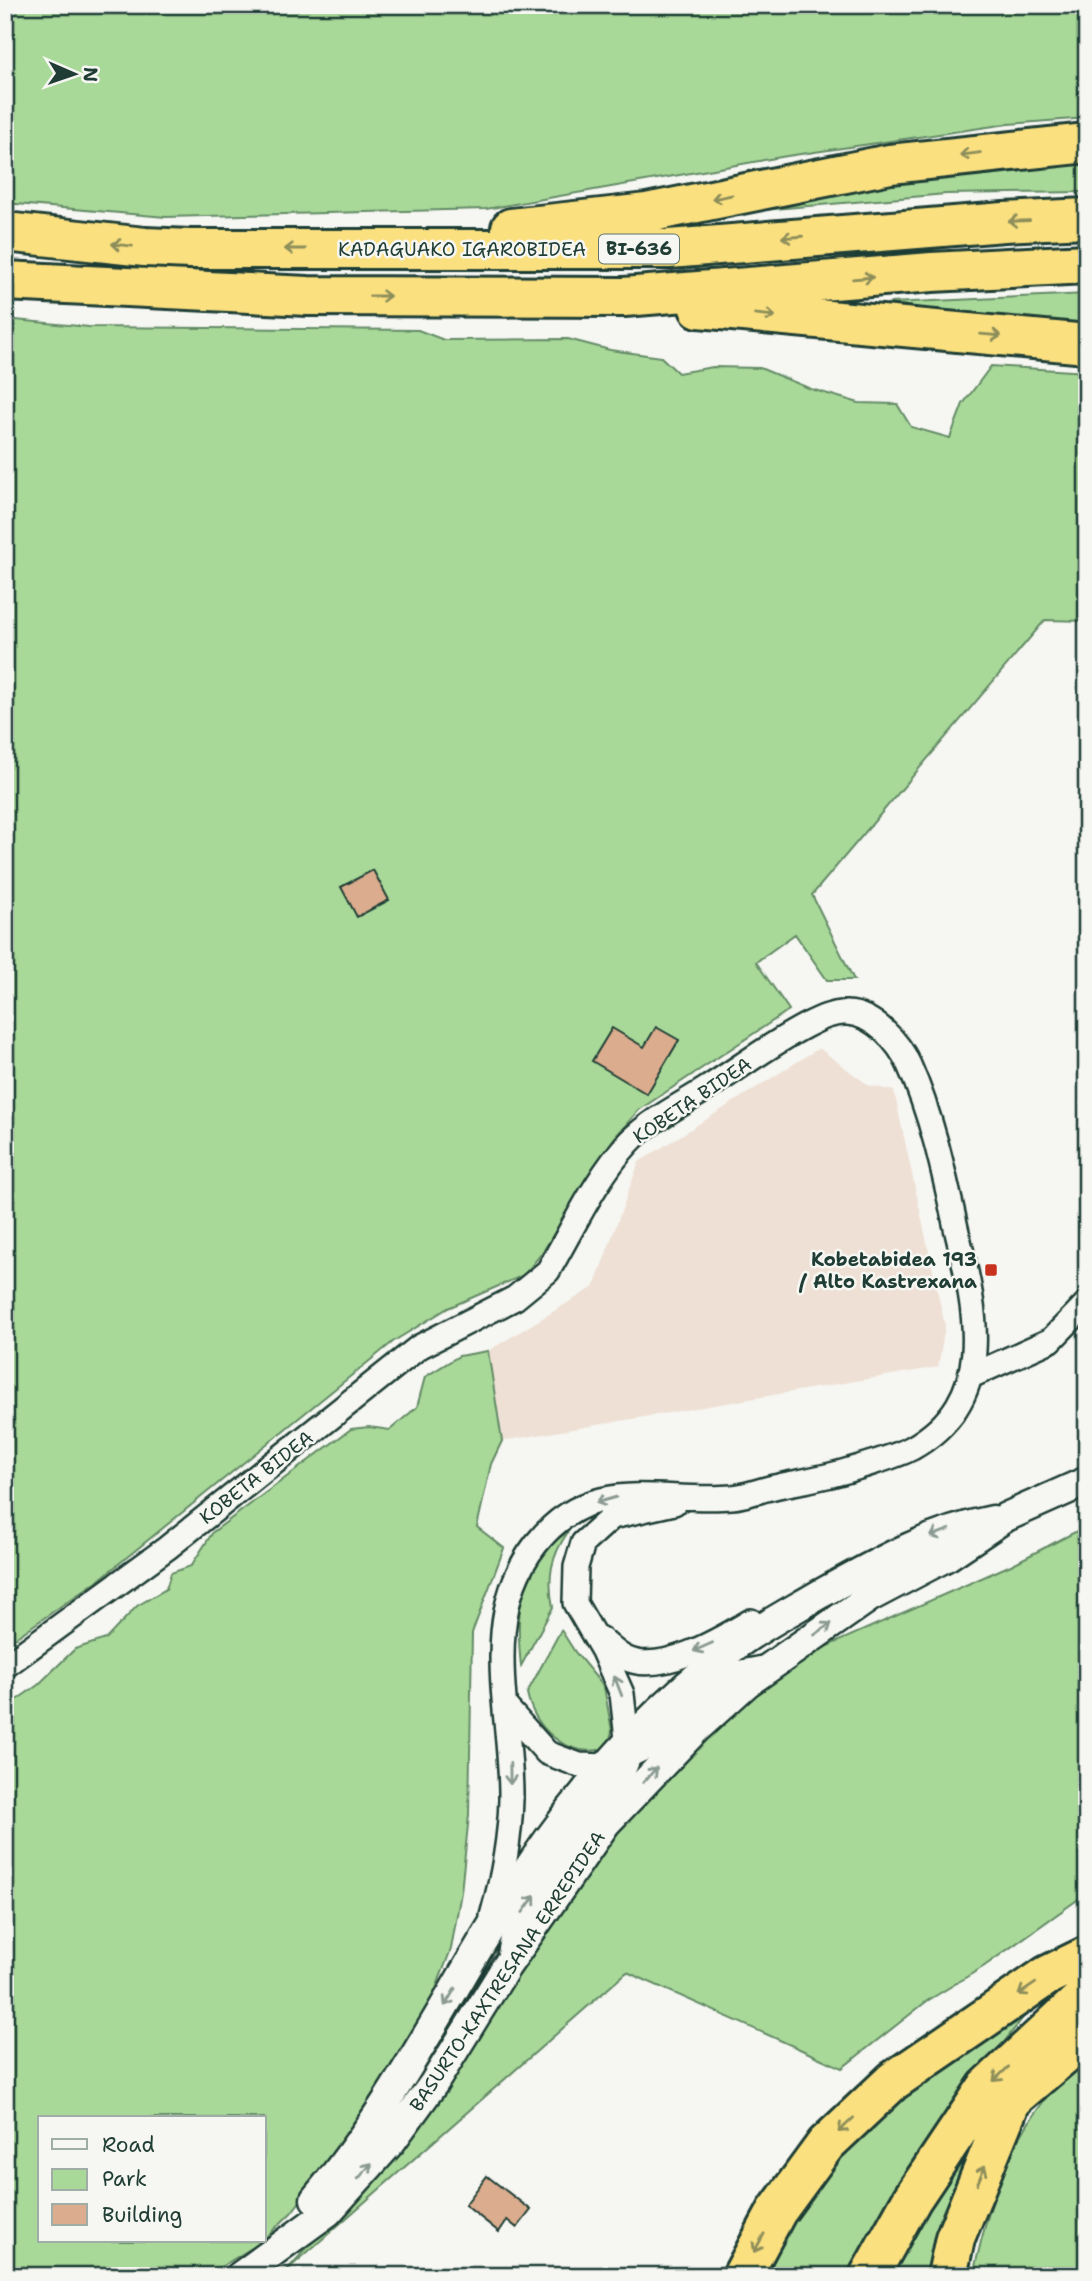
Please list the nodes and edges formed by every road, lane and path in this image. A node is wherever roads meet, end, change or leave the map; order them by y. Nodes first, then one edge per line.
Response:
1 (1087, 143) edge
2 (1087, 218) edge
3 (5, 232) edge
4 (369, 250) junction
5 (1087, 264) edge
6 (5, 281) edge
7 (624, 297) junction
8 (1087, 344) edge
9 (1087, 1304) edge
10 (1087, 1329) edge
11 (1051, 1340) junction
12 (971, 1376) junction
13 (1087, 1481) edge
14 (698, 1498) junction
15 (1006, 1517) junction
16 (831, 1588) junction
17 (593, 1633) junction
18 (5, 1666) edge
19 (770, 1667) junction
20 (505, 1706) junction
21 (622, 1755) junction
22 (485, 1939) junction
23 (1087, 1956) edge
24 (506, 1967) junction
25 (1087, 1994) edge
26 (1087, 2035) edge
27 (249, 2270) edge
28 (742, 2276) edge
29 (869, 2276) edge
30 (947, 2276) edge

1 -> 4 highway
2 -> 4 highway, KADAGUAKO IGAROBIDEA / BI-636
4 -> 3 highway, KADAGUAKO IGAROBIDEA / BI-636
7 -> 5 highway, BI-636
6 -> 7 highway, BI-636
7 -> 8 highway
9 - 11 street
10 - 11 street
11 - 12 street
12 - 14 street, KOBETA BIDEA
12 - 18 street, KOBETA BIDEA
13 - 15 street
14 - 17 street
14 -> 20 street
15 -> 16 street, BASURTO-KAXTRESANA ERREPIDEA
19 -> 15 street, BASURTO-KAXTRESANA ERREPIDEA
16 -> 17 street
16 - 21 street, BASURTO-KAXTRESANA ERREPIDEA
21 -> 17 street
19 - 21 street
24 -> 19 street, BASURTO-KAXTRESANA ERREPIDEA
20 - 21 street
20 -> 22 street
21 - 22 street, BASURTO-KAXTRESANA ERREPIDEA
24 -> 21 street
22 -> 27 street, BASURTO-KAXTRESANA ERREPIDEA
23 -> 28 highway
27 -> 24 street, BASURTO-KAXTRESANA ERREPIDEA
25 -> 29 highway
30 -> 26 highway

